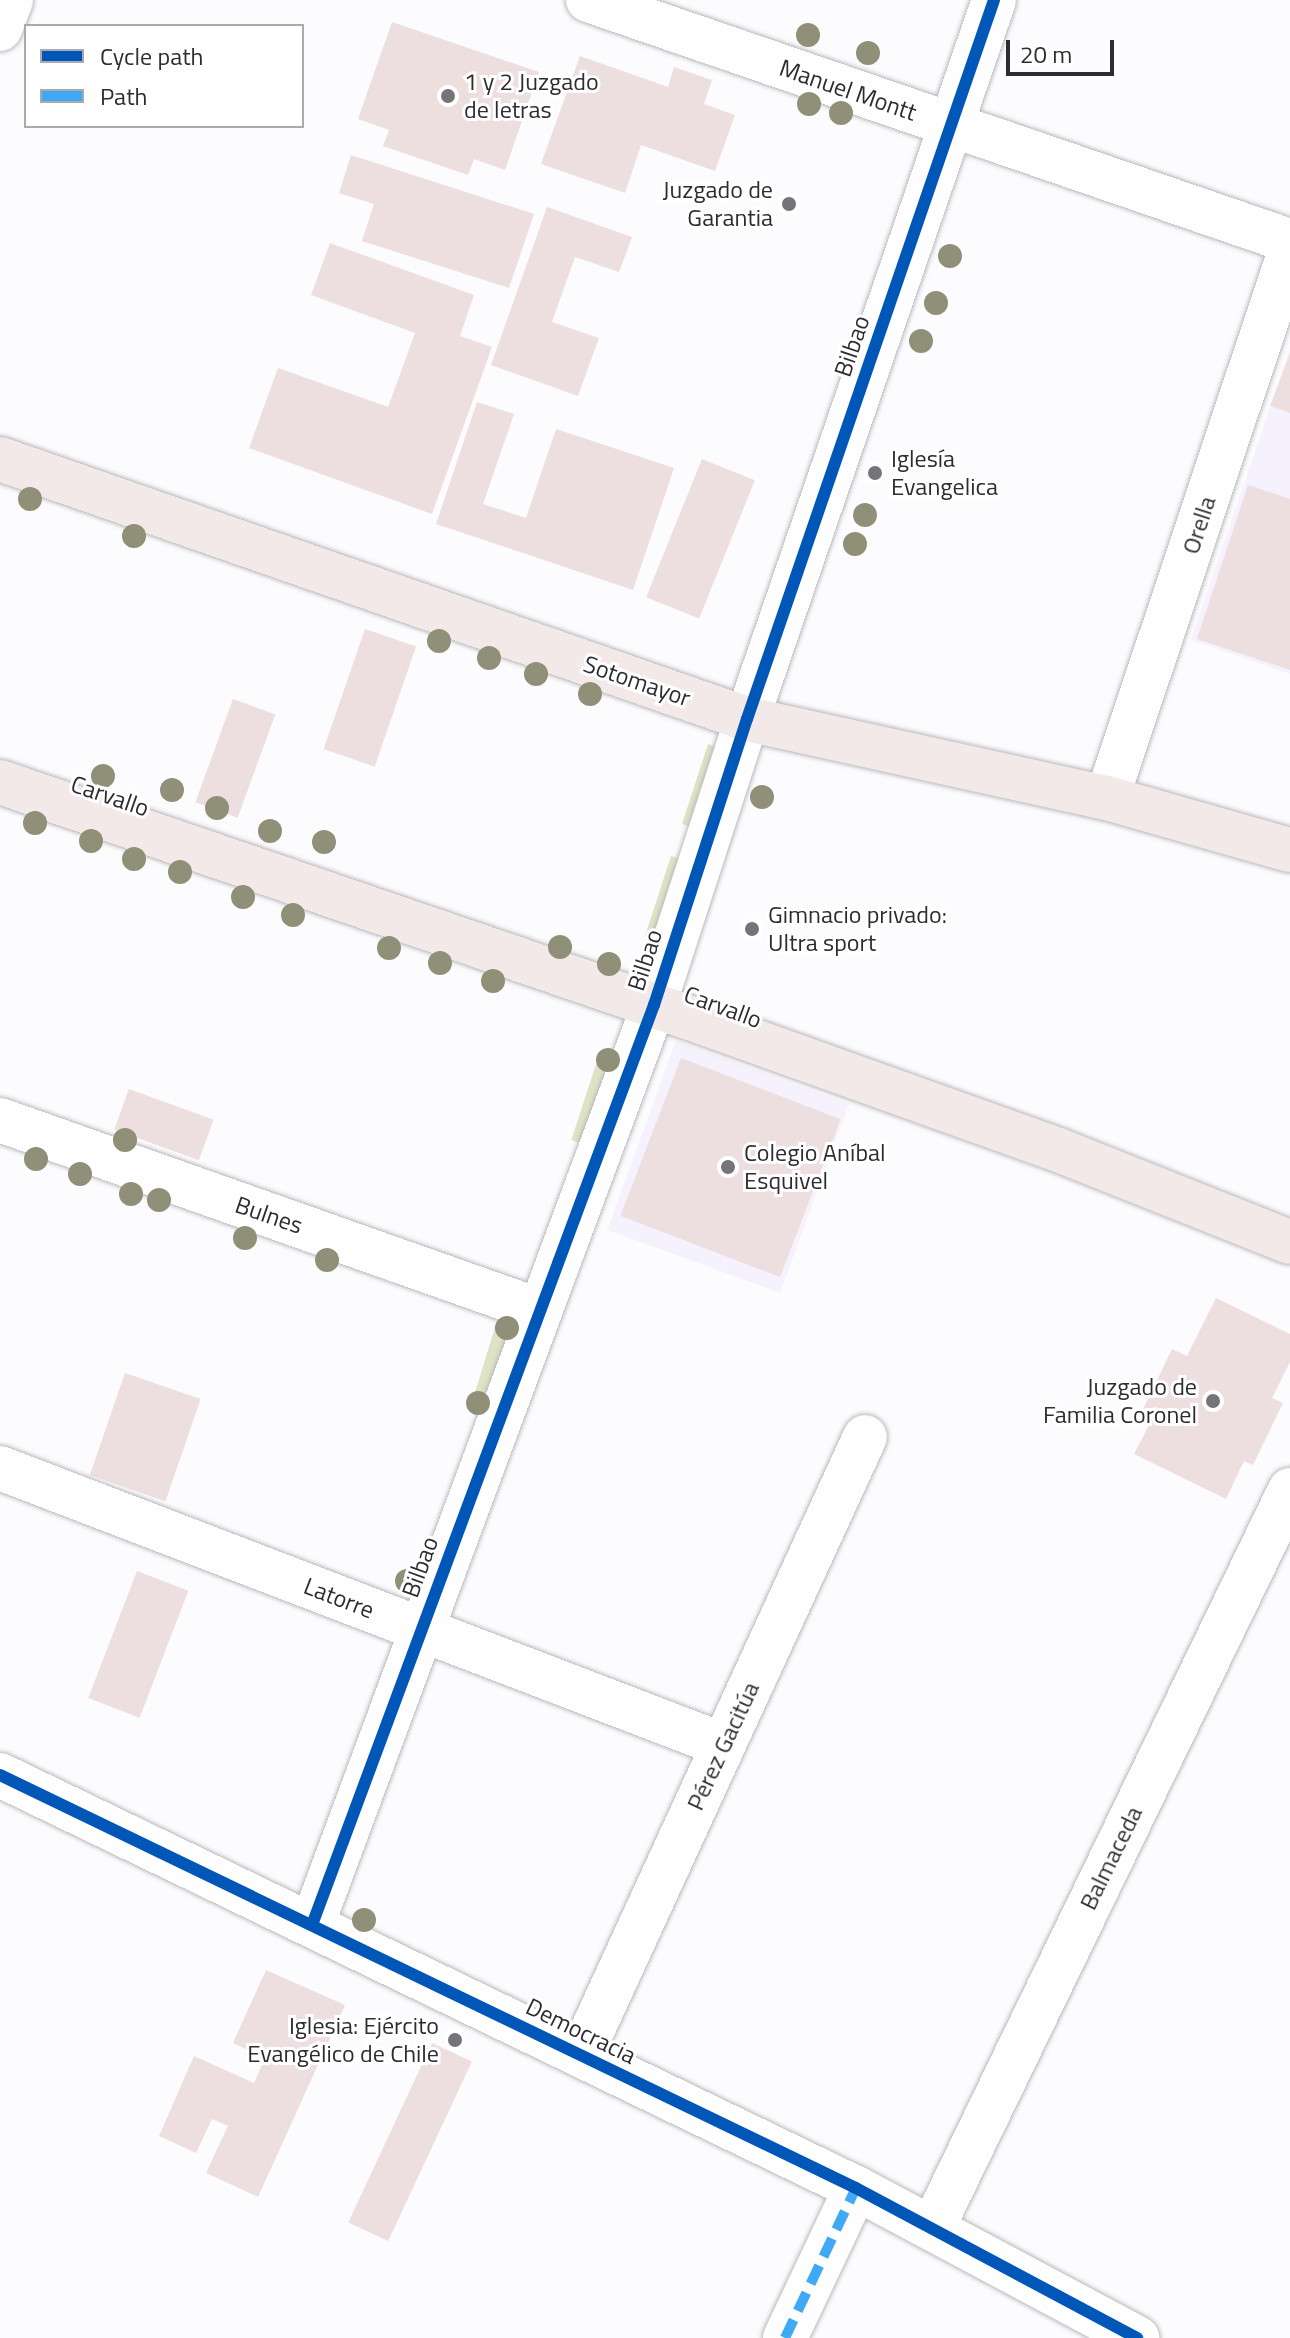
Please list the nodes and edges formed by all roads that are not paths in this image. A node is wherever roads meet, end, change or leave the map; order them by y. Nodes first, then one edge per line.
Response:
1 (11, 0) edge
2 (588, 0) edge
3 (994, 0) edge
4 (0, 29) edge
5 (950, 124) junction
6 (1290, 241) edge
7 (1290, 251) edge
8 (0, 459) edge
9 (747, 719) junction
10 (0, 782) edge
11 (1107, 798) junction
12 (1290, 850) edge
13 (654, 1005) junction
14 (0, 1120) edge
15 (1290, 1242) edge
16 (538, 1310) junction
17 (865, 1437) dead end
18 (0, 1468) edge
19 (1290, 1490) edge
20 (421, 1630) junction
21 (723, 1745) junction
22 (0, 1775) edge
23 (312, 1925) junction
24 (581, 2055) junction
25 (856, 2188) junction
26 (933, 2227) junction
27 (785, 2338) edge
28 (1137, 2338) edge

1 - 4 street
2 - 5 street, Manuel Montt
3 - 5 street, Bilbao
5 - 6 street, Manuel Montt
5 - 9 street, Bilbao
7 - 11 street, Orella
8 - 9 main road, Sotomayor
9 - 11 main road, Sotomayor
9 - 13 street, Bilbao
10 - 13 main road, Carvallo
11 - 12 main road, Sotomayor
13 - 15 main road, Carvallo
13 - 16 street, Bilbao
14 - 16 street, Bulnes
16 - 20 street, Bilbao
17 - 21 street, Pérez Gacitúa
18 - 20 street, Latorre
19 - 26 street, Balmaceda
20 - 21 street, Latorre
20 - 23 street, Bilbao
21 - 24 street, Pérez Gacitúa
22 - 23 street, Democracia
23 - 24 street, Democracia
24 - 25 street, Democracia
25 - 26 street, Democracia
25 - 27 street
26 - 28 street, Democracia

